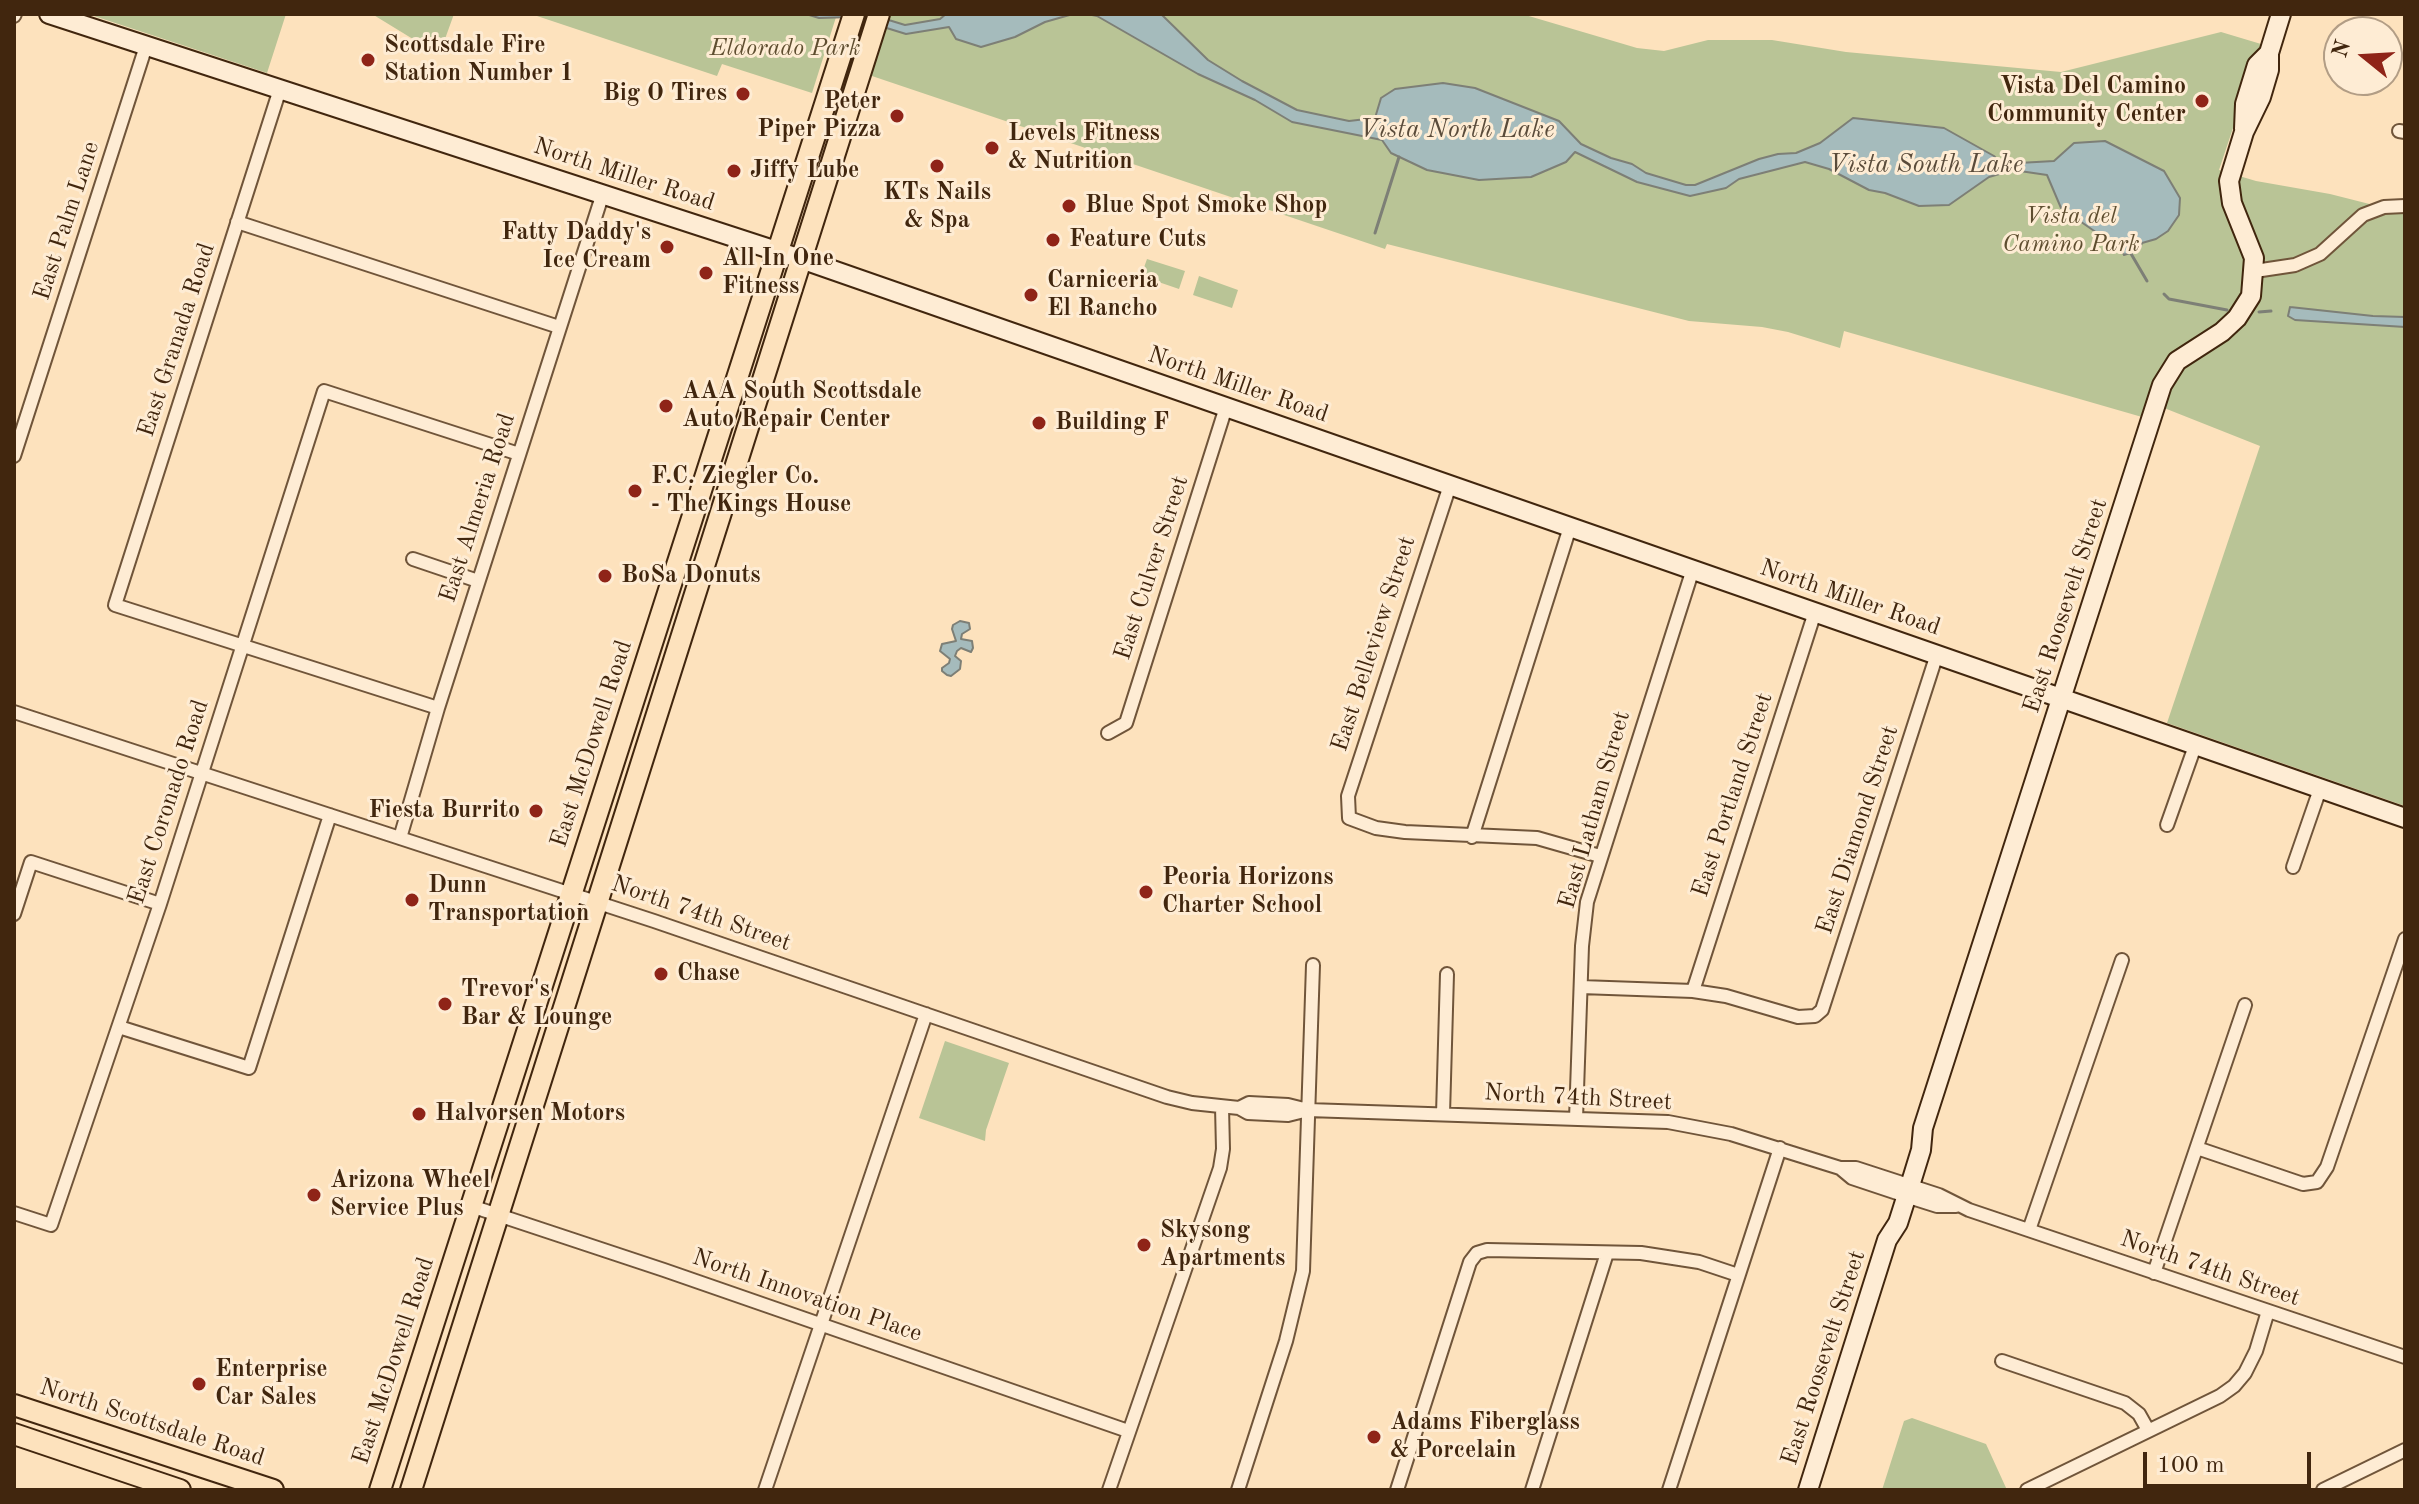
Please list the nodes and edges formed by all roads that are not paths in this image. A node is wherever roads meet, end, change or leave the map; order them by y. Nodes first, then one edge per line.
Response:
1 (49, 14) edge
2 (879, 14) edge
3 (2281, 14) edge
4 (852, 20) edge
5 (146, 46) junction
6 (280, 89) junction
7 (603, 193) junction
8 (2405, 206) edge
9 (237, 222) junction
10 (777, 251) junction
11 (801, 259) junction
12 (2255, 271) junction
13 (559, 327) junction
14 (1226, 407) junction
15 (519, 454) junction
16 (14, 456) edge
17 (1450, 485) junction
18 (1570, 527) junction
19 (413, 559) dead end
20 (1693, 569) junction
21 (478, 581) junction
22 (1815, 612) junction
23 (241, 644) junction
24 (1937, 654) junction
25 (2061, 699) junction
26 (438, 708) junction
27 (14, 712) edge
28 (1108, 733) dead end
29 (2195, 746) junction
30 (202, 773) junction
31 (2320, 789) junction
32 (330, 815) junction
33 (2405, 818) edge
34 (2167, 825) dead end
35 (1472, 837) junction
36 (400, 838) junction
37 (1600, 856) junction
38 (2293, 867) dead end
39 (571, 894) junction
40 (598, 903) junction
41 (160, 904) junction
42 (14, 914) edge
43 (2405, 939) edge
44 (2122, 960) dead end
45 (1313, 965) dead end
46 (1447, 974) dead end
47 (1581, 987) junction
48 (1693, 991) junction
49 (2245, 1005) dead end
50 (926, 1014) junction
51 (119, 1027) junction
52 (1222, 1107) junction
53 (1308, 1110) junction
54 (1443, 1114) junction
55 (1576, 1119) junction
56 (1780, 1148) junction
57 (2197, 1148) junction
58 (1903, 1189) junction
59 (471, 1206) junction
60 (14, 1213) edge
61 (499, 1216) junction
62 (2029, 1230) junction
63 (1607, 1253) junction
64 (2154, 1273) junction
65 (1738, 1275) junction
66 (2268, 1311) junction
67 (821, 1324) junction
68 (2405, 1341) edge
69 (2402, 1356) edge
70 (2002, 1361) dead end
71 (14, 1405) edge
72 (2148, 1430) junction
73 (1128, 1431) junction
74 (14, 1434) edge
75 (2405, 1450) edge
76 (180, 1490) edge
77 (273, 1490) edge
78 (380, 1490) edge
79 (411, 1490) edge
80 (765, 1490) edge
81 (1109, 1490) edge
82 (1238, 1490) edge
83 (1397, 1490) edge
84 (1532, 1490) edge
85 (1669, 1490) edge
86 (1808, 1490) edge
87 (2027, 1490) edge
88 (2323, 1490) edge

1 - 5 street, North Miller Road
2 - 11 main road
3 - 12 street
4 - 10 main road, East McDowell Road
5 - 6 street, North Miller Road
5 - 16 street, East Palm Lane
6 - 7 street, North Miller Road
6 - 9 street, East Granada Road
7 - 10 street, North Miller Road
7 - 13 street, East Almeria Road
8 - 12 street
9 - 13 street
9 - 23 street, East Granada Road
10 - 11 street, North Miller Road
10 - 39 main road, East McDowell Road
11 - 14 street, North Miller Road
11 - 40 main road
12 - 25 street, East Roosevelt Street
13 - 15 street, East Almeria Road
14 - 17 street, North Miller Road
14 - 28 street, East Culver Street
15 - 21 street, East Almeria Road
15 - 23 street, East Coronado Road
17 - 18 street, North Miller Road
17 - 35 street, East Belleview Street
18 - 20 street, North Miller Road
18 - 35 street
19 - 21 street
20 - 22 street, North Miller Road
20 - 37 street, East Latham Street
21 - 26 street, East Almeria Road
22 - 24 street, North Miller Road
22 - 48 street, East Portland Street
23 - 26 street
23 - 30 street, East Coronado Road
24 - 25 street, North Miller Road
24 - 48 street, East Diamond Street
25 - 29 street, North Miller Road
25 - 58 street, East Roosevelt Street
26 - 36 street, East Almeria Road
27 - 30 street, North 74th Street
29 - 31 street, North Miller Road
29 - 34 street
30 - 32 street, North 74th Street
30 - 41 street, East Coronado Road
31 - 33 street, North Miller Road
31 - 38 street
32 - 36 street, North 74th Street
32 - 51 street
35 - 37 street
36 - 39 street, North 74th Street
37 - 47 street, East Latham Street
39 - 40 street, North 74th Street
39 - 59 main road, East McDowell Road
40 - 50 street, North 74th Street
40 - 61 main road
41 - 42 street
41 - 51 street, East Coronado Road
43 - 57 street
44 - 62 street
45 - 53 street
46 - 54 street
47 - 48 street
47 - 55 street, East Latham Street
49 - 57 street
50 - 52 street, North 74th Street
50 - 67 street
51 - 60 street, East Coronado Road
52 - 53 street, North 74th Street
52 - 73 street
53 - 54 street, North 74th Street
53 - 82 street
54 - 55 street, North 74th Street
55 - 56 street, North 74th Street
56 - 58 street, North 74th Street
56 - 65 street
57 - 64 street
58 - 62 street, North 74th Street
58 - 86 street, East Roosevelt Street
59 - 61 street, North Innovation Place
59 - 78 main road, East McDowell Road
61 - 67 street, North Innovation Place
61 - 79 main road
62 - 64 street, North 74th Street
63 - 65 street
63 - 83 street
63 - 84 street
64 - 66 street, North 74th Street
65 - 85 street
66 - 69 street, North 74th Street
66 - 72 street
67 - 73 street, North Innovation Place
67 - 80 street
68 - 69 street
70 - 72 street
71 - 77 main road, North Scottsdale Road
72 - 87 street
73 - 81 street
74 - 76 main road
75 - 88 street

